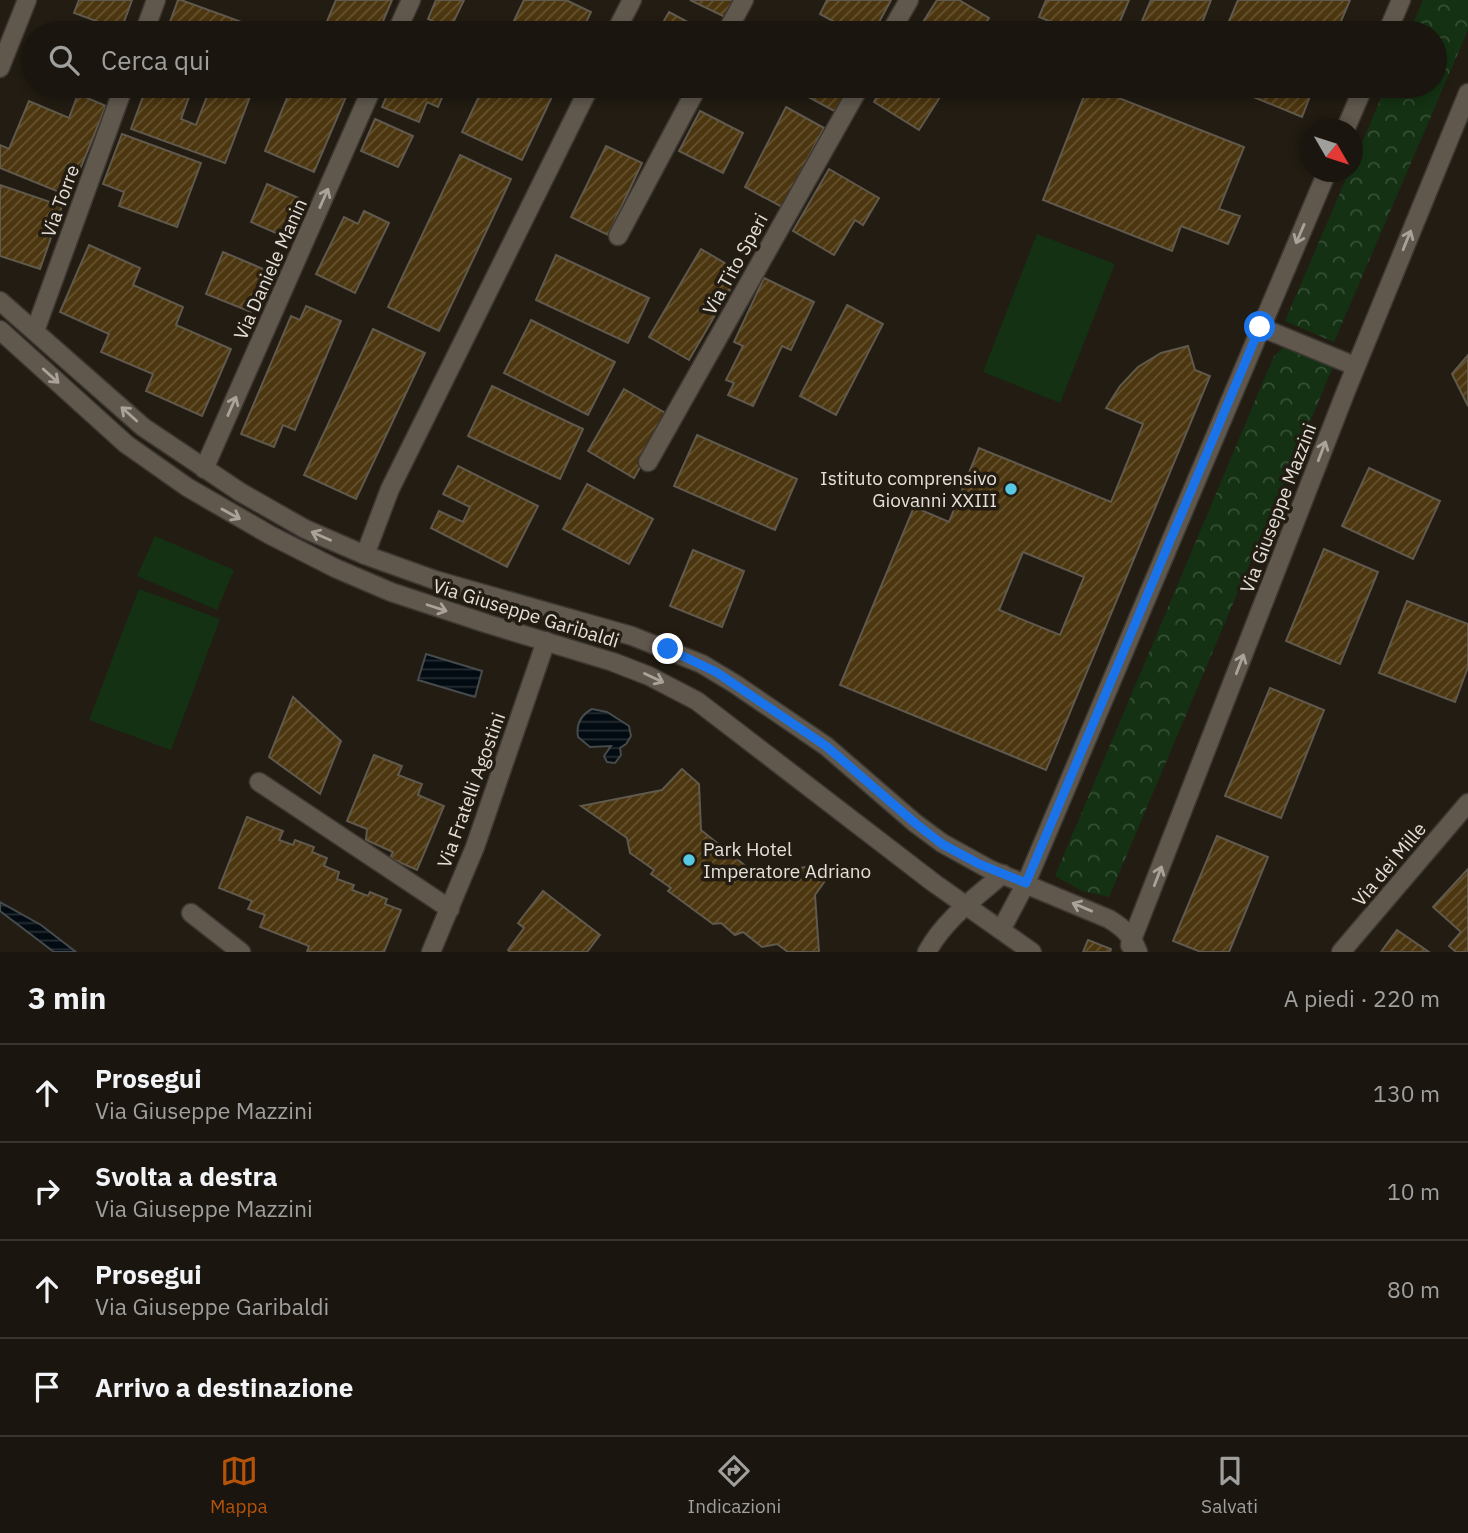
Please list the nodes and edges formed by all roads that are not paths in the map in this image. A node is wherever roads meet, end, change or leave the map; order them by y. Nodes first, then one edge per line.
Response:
1 (26, 0) edge
2 (156, 0) edge
3 (411, 0) edge
4 (632, 0) edge
5 (744, 0) edge
6 (909, 0) edge
7 (1401, 0) edge
8 (148, 21) edge
9 (401, 21) edge
10 (621, 21) edge
11 (733, 21) edge
12 (897, 21) edge
13 (1392, 21) edge
14 (0, 68) edge
15 (1468, 93) edge
16 (120, 98) edge
17 (368, 98) edge
18 (584, 98) edge
19 (692, 98) edge
20 (852, 98) edge
21 (1359, 98) edge
22 (1350, 119) edge
23 (1323, 182) edge
24 (618, 236) dead end
25 (0, 300) edge
26 (1260, 327) junction
27 (0, 330) edge
28 (35, 331) junction
29 (1356, 366) junction
30 (648, 462) dead end
31 (204, 469) junction
32 (365, 555) junction
33 (546, 641) junction
34 (259, 782) dead end
35 (1468, 803) edge
36 (1003, 874) junction
37 (1026, 883) junction
38 (965, 906) junction
39 (450, 909) junction
40 (191, 913) dead end
41 (1008, 941) edge
42 (1132, 948) edge
43 (241, 952) edge
44 (431, 952) edge
45 (927, 952) edge
46 (1032, 952) edge
47 (1341, 952) edge

1 - 14 street
2 - 8 street
3 - 9 street
4 - 10 street
5 - 11 street
6 - 12 street
7 - 13 street
29 -> 15 street, Via Giuseppe Mazzini
16 - 28 street, Via Torre
31 -> 17 street, Via Daniele Manin
18 - 32 street
19 - 24 street
20 - 30 street, Via Tito Speri
21 - 22 street
23 -> 26 street
25 - 28 street, Via Giuseppe Garibaldi
26 - 29 street
26 - 37 street
27 -> 33 street, Via Giuseppe Garibaldi
31 -> 28 street, Via Giuseppe Garibaldi
42 -> 29 street, Via Giuseppe Mazzini
32 -> 31 street, Via Giuseppe Garibaldi
32 - 36 street, Via Giuseppe Garibaldi
33 -> 38 street, Via Giuseppe Garibaldi
33 - 39 street, Via Fratelli Agostini
34 - 39 street
35 - 47 street, Via dei Mille
36 - 37 street
36 - 38 street
37 - 41 street
42 -> 37 street
38 - 41 street, Via Giuseppe Garibaldi
38 - 45 street
39 - 44 street, Via Fratelli Agostini
40 - 43 street
41 - 46 street, Via Giuseppe Garibaldi

